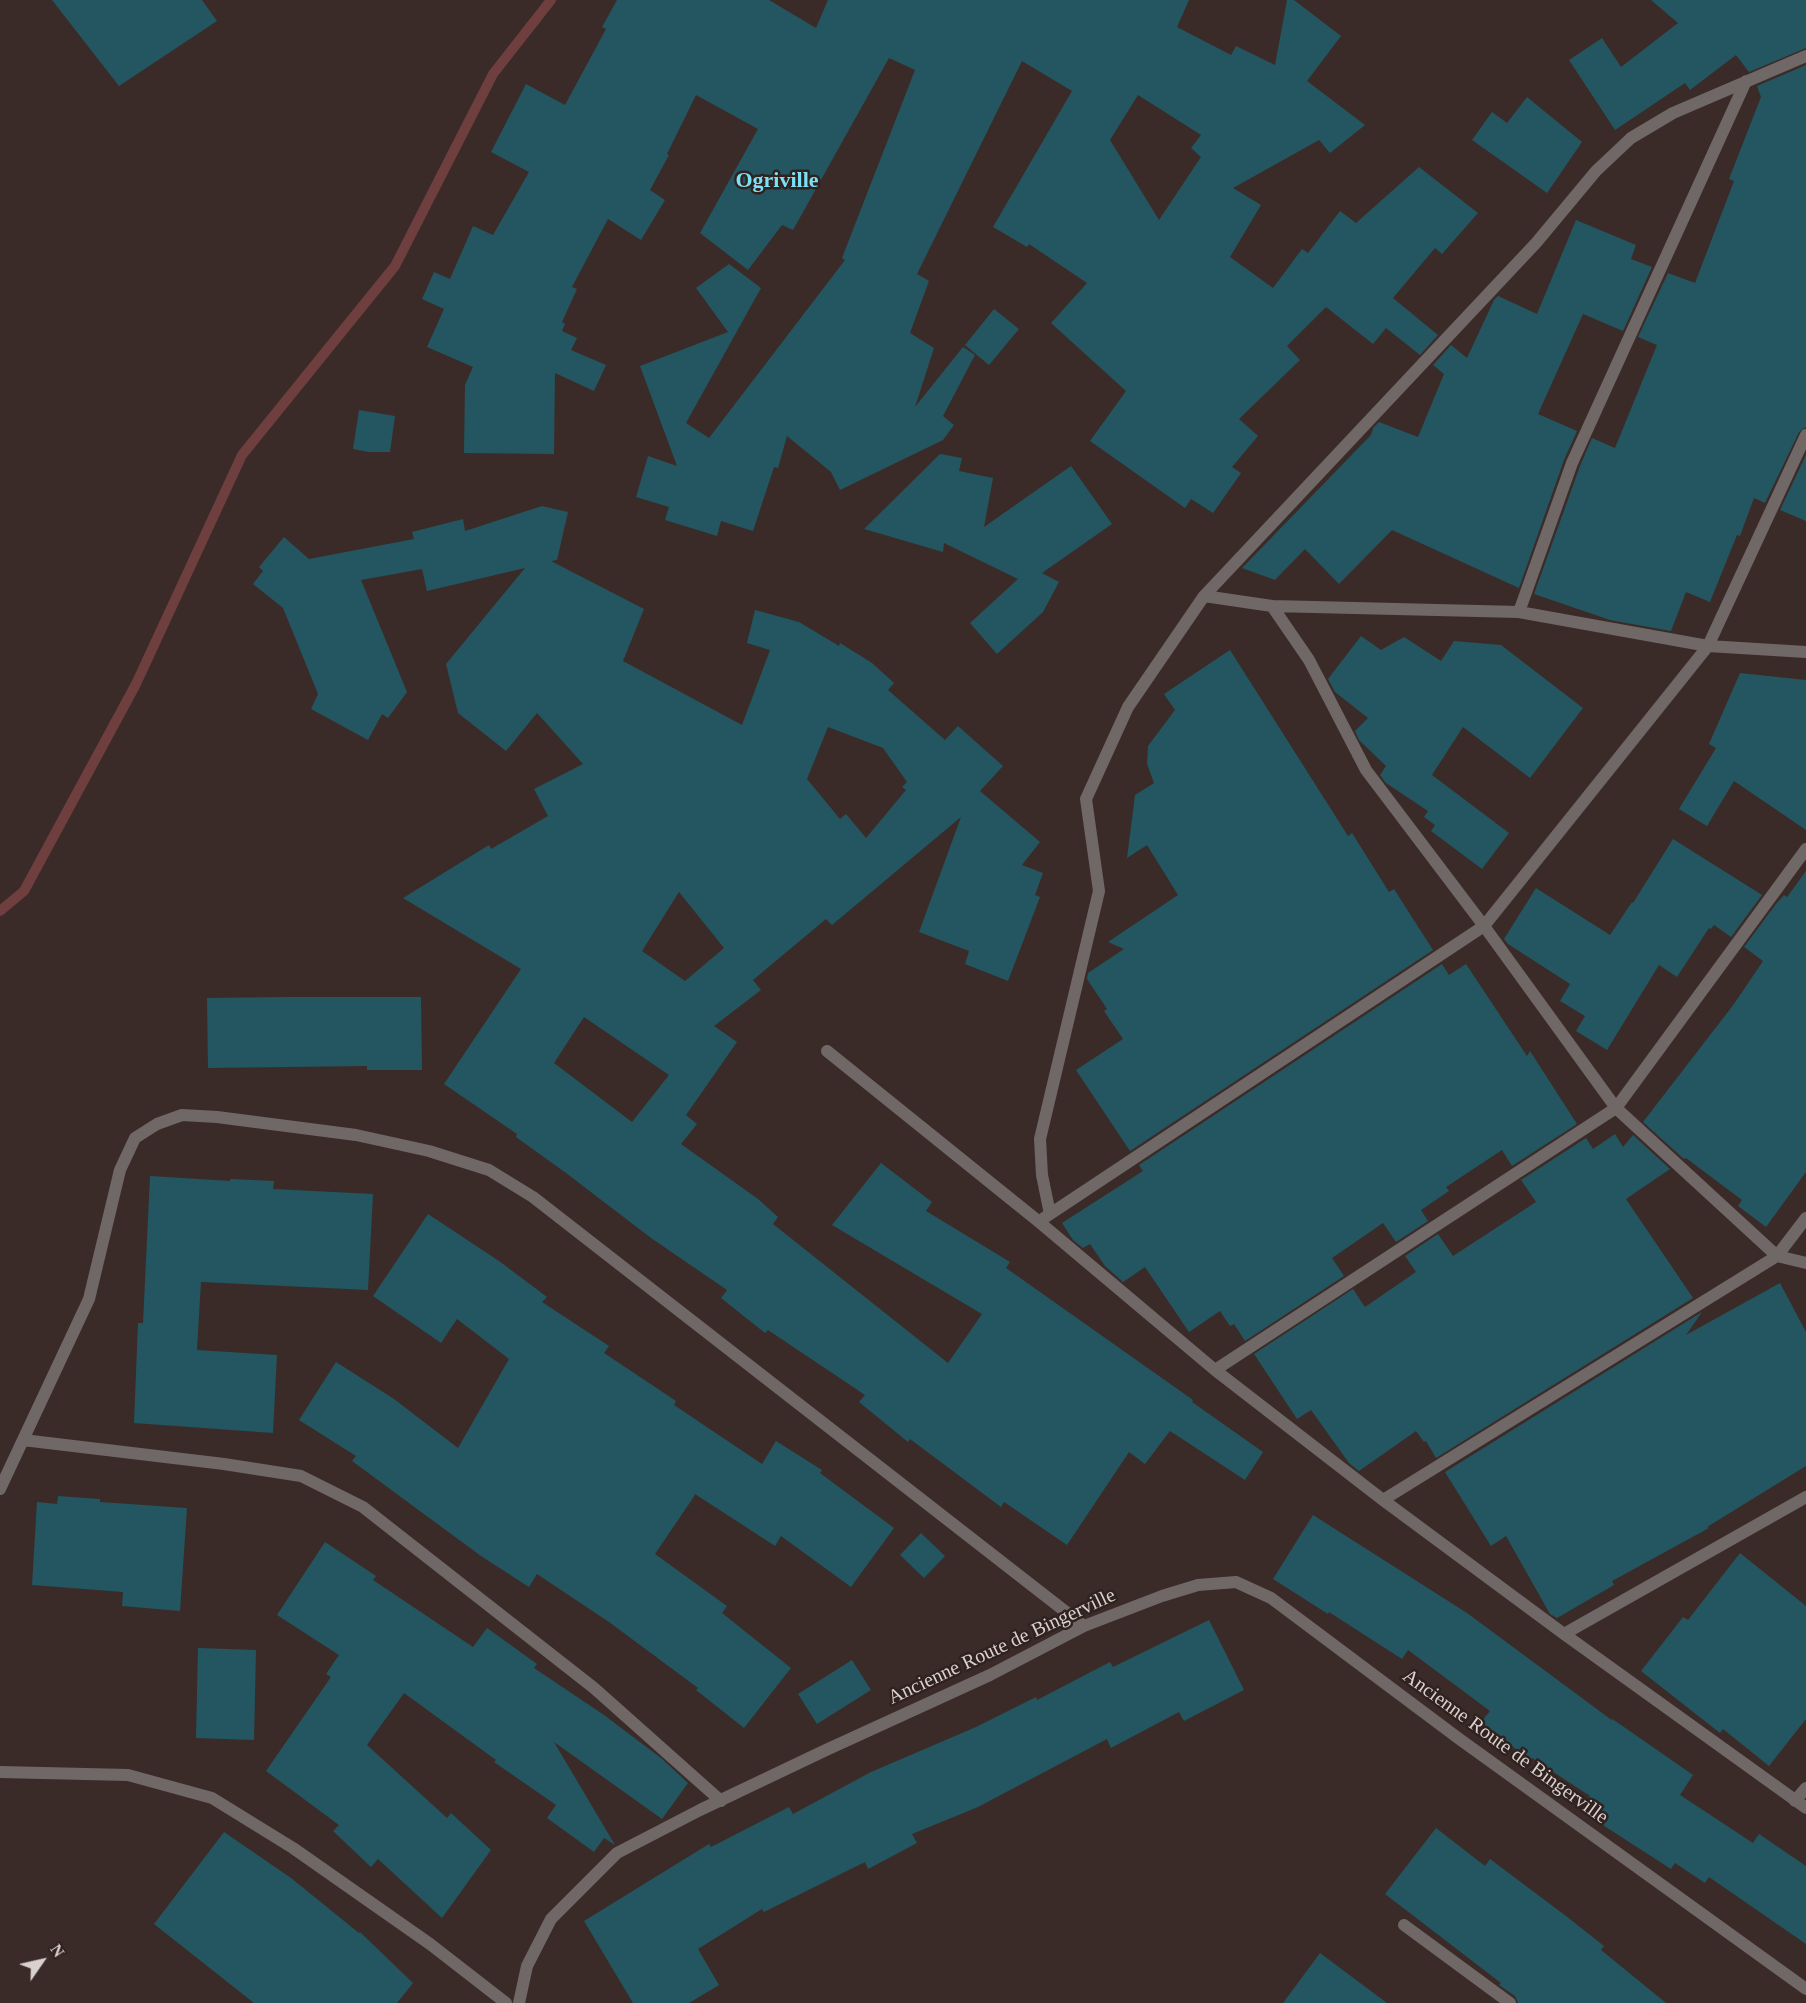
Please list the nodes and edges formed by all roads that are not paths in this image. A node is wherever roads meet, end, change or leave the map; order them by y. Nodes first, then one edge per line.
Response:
1 (1806, 56) edge
2 (1746, 81) junction
3 (1806, 435) edge
4 (1204, 596) junction
5 (1272, 606) junction
6 (1519, 612) junction
7 (1708, 646) junction
8 (1806, 652) edge
9 (1806, 849) edge
10 (1484, 926) junction
11 (827, 1051) dead end
12 (1616, 1108) junction
13 (1050, 1214) junction
14 (1806, 1218) edge
15 (1038, 1221) junction
16 (1777, 1256) junction
17 (1806, 1263) edge
18 (1215, 1370) junction
19 (23, 1440) junction
20 (0, 1489) edge
21 (1806, 1497) edge
22 (1383, 1500) junction
23 (1084, 1626) junction
24 (1564, 1634) junction
25 (0, 1772) edge
26 (1806, 1788) edge
27 (721, 1801) junction
28 (1801, 1805) edge
29 (1404, 1925) dead end
30 (1806, 1989) edge
31 (506, 2003) edge
32 (519, 2003) edge
33 (1510, 2003) edge

1 - 2 street
2 - 4 street
2 - 6 street
3 - 7 street
4 - 5 street
4 - 13 street
5 - 6 street
5 - 10 street
6 - 7 street
7 - 8 street
7 - 10 street
9 - 12 street
10 - 12 street
10 - 13 street
11 - 15 street
12 - 16 street
12 - 18 street
13 - 15 street
14 - 16 street
15 - 18 street
16 - 17 street
16 - 22 street
18 - 22 street
19 - 20 street
19 - 23 street
19 - 27 street
21 - 24 street
22 - 24 street
23 - 27 street, Ancienne Route de Bingerville
23 - 30 street, Ancienne Route de Bingerville
24 - 28 street
25 - 31 street
26 - 28 street
27 - 32 street, Ancienne Route de Bingerville
29 - 33 street

